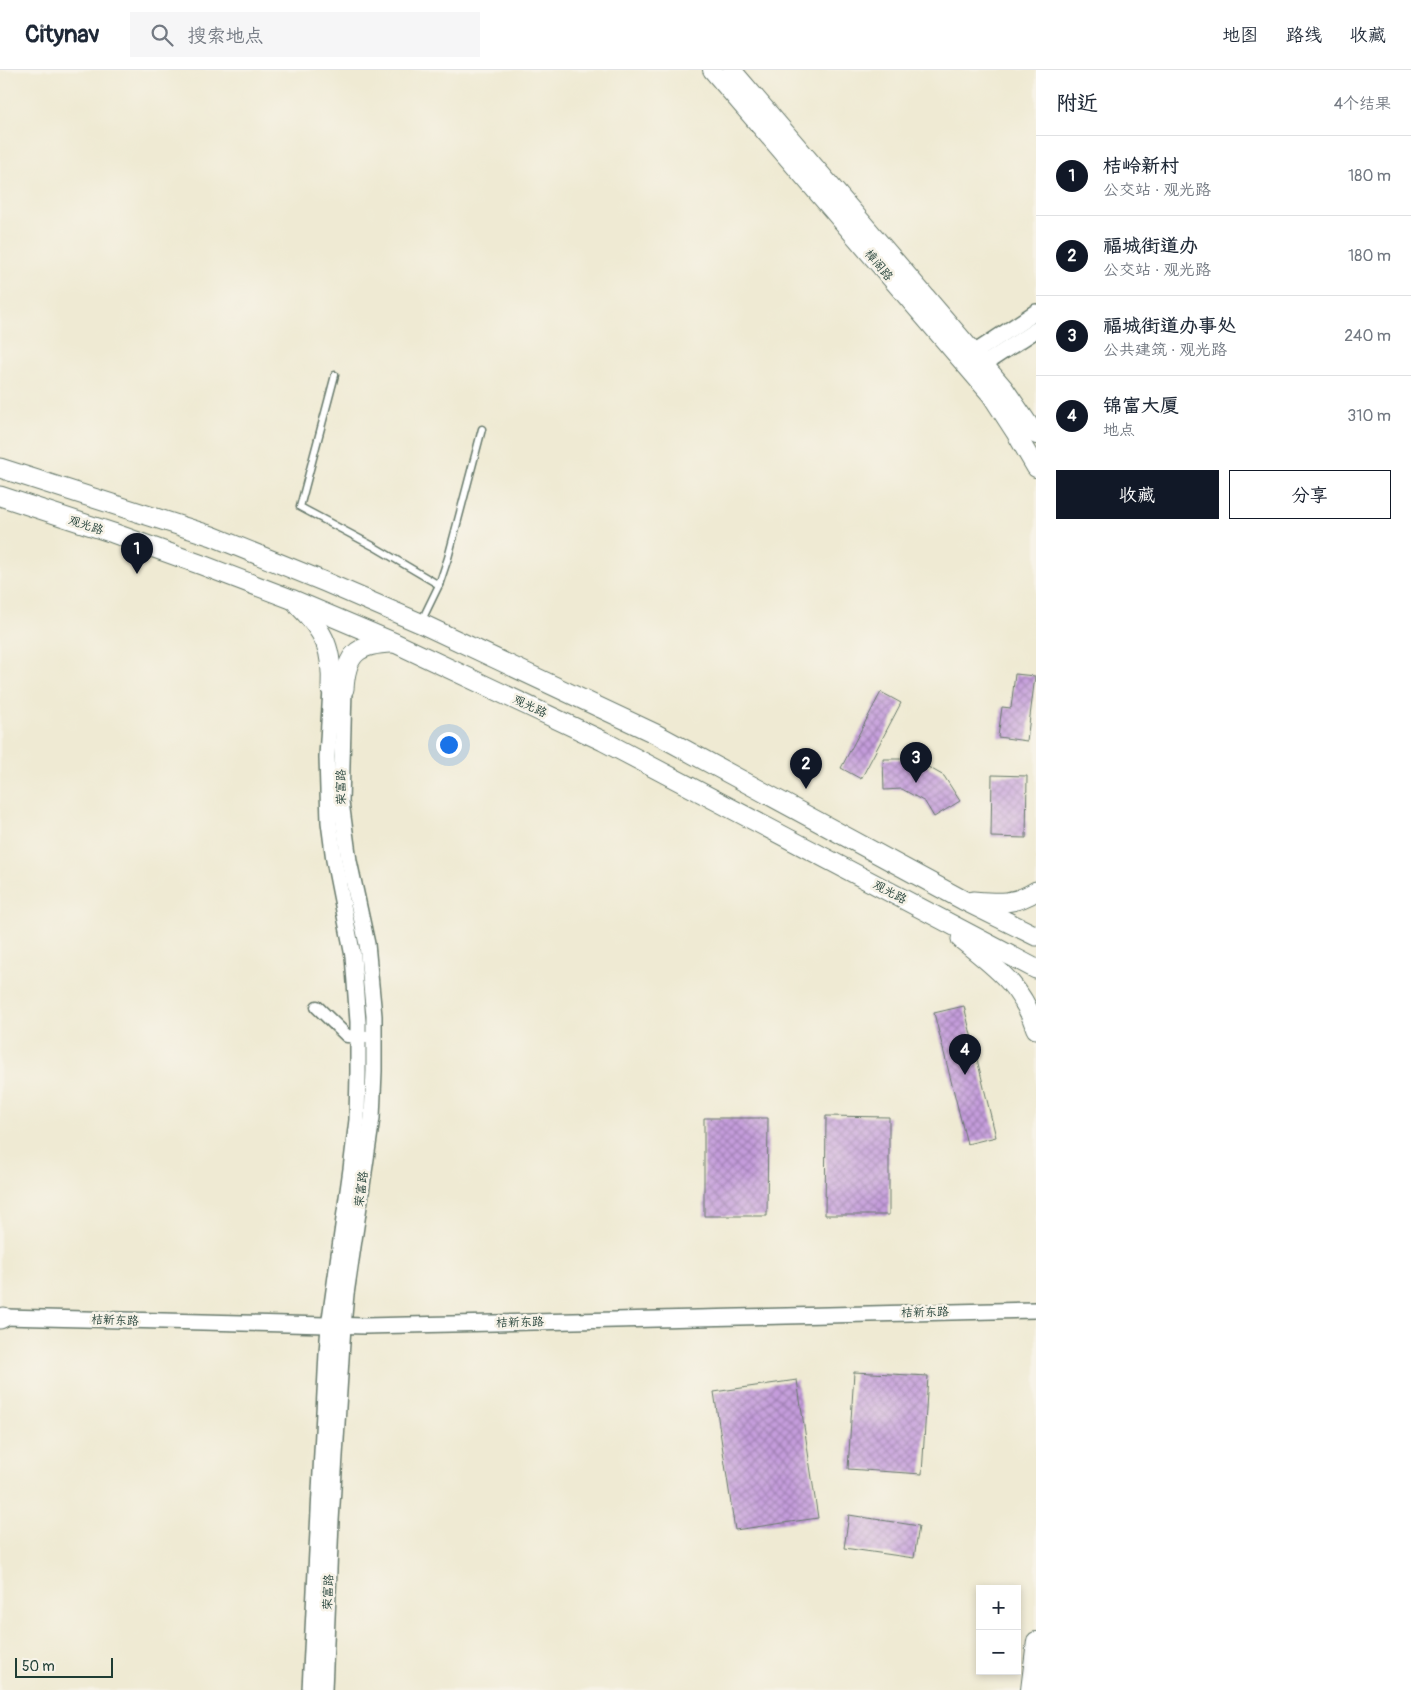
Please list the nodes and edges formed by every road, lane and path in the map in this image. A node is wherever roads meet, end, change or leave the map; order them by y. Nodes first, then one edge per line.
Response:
1 (712, 70) edge
2 (732, 70) edge
3 (1036, 312) edge
4 (1036, 330) edge
5 (974, 361) junction
6 (335, 375) dead end
7 (482, 429) dead end
8 (1036, 435) edge
9 (0, 468) edge
10 (1036, 468) edge
11 (6, 500) edge
12 (439, 585) junction
13 (292, 599) junction
14 (420, 623) junction
15 (395, 643) junction
16 (337, 689) junction
17 (1036, 891) edge
18 (963, 900) junction
19 (927, 912) junction
20 (1036, 936) edge
21 (1036, 969) edge
22 (317, 1006) dead end
23 (1036, 1029) edge
24 (374, 1037) junction
25 (358, 1038) junction
26 (1036, 1310) edge
27 (2, 1317) edge
28 (336, 1326) junction
29 (324, 1521) junction
30 (1036, 1641) edge
31 (310, 1690) edge
32 (324, 1690) edge
33 (1030, 1690) edge

1 - 5 main road, 樟阁路
2 - 5 main road, 樟阁路
3 - 5 street
4 - 5 street
5 - 8 main road, 樟阁路
5 - 10 main road, 樟阁路
6 - 12 lane
7 - 12 lane
9 - 14 main road
11 - 13 main road, 观光路
12 - 14 lane
13 - 15 main road, 观光路
13 - 16 main road
14 - 18 main road
15 - 16 main road
15 - 19 main road, 观光路
16 - 24 street, 荣富路
16 - 25 street, 荣富路
17 - 18 main road
18 - 20 main road
19 - 21 main road, 观光路
19 - 23 main road
22 - 25 street
24 - 25 street
24 - 28 street, 荣富路
25 - 28 street, 荣富路
26 - 28 street, 桔新东路
27 - 28 street, 桔新东路
28 - 29 street, 荣富路
29 - 31 street, 荣富路
29 - 32 street, 荣富路
30 - 33 main road

